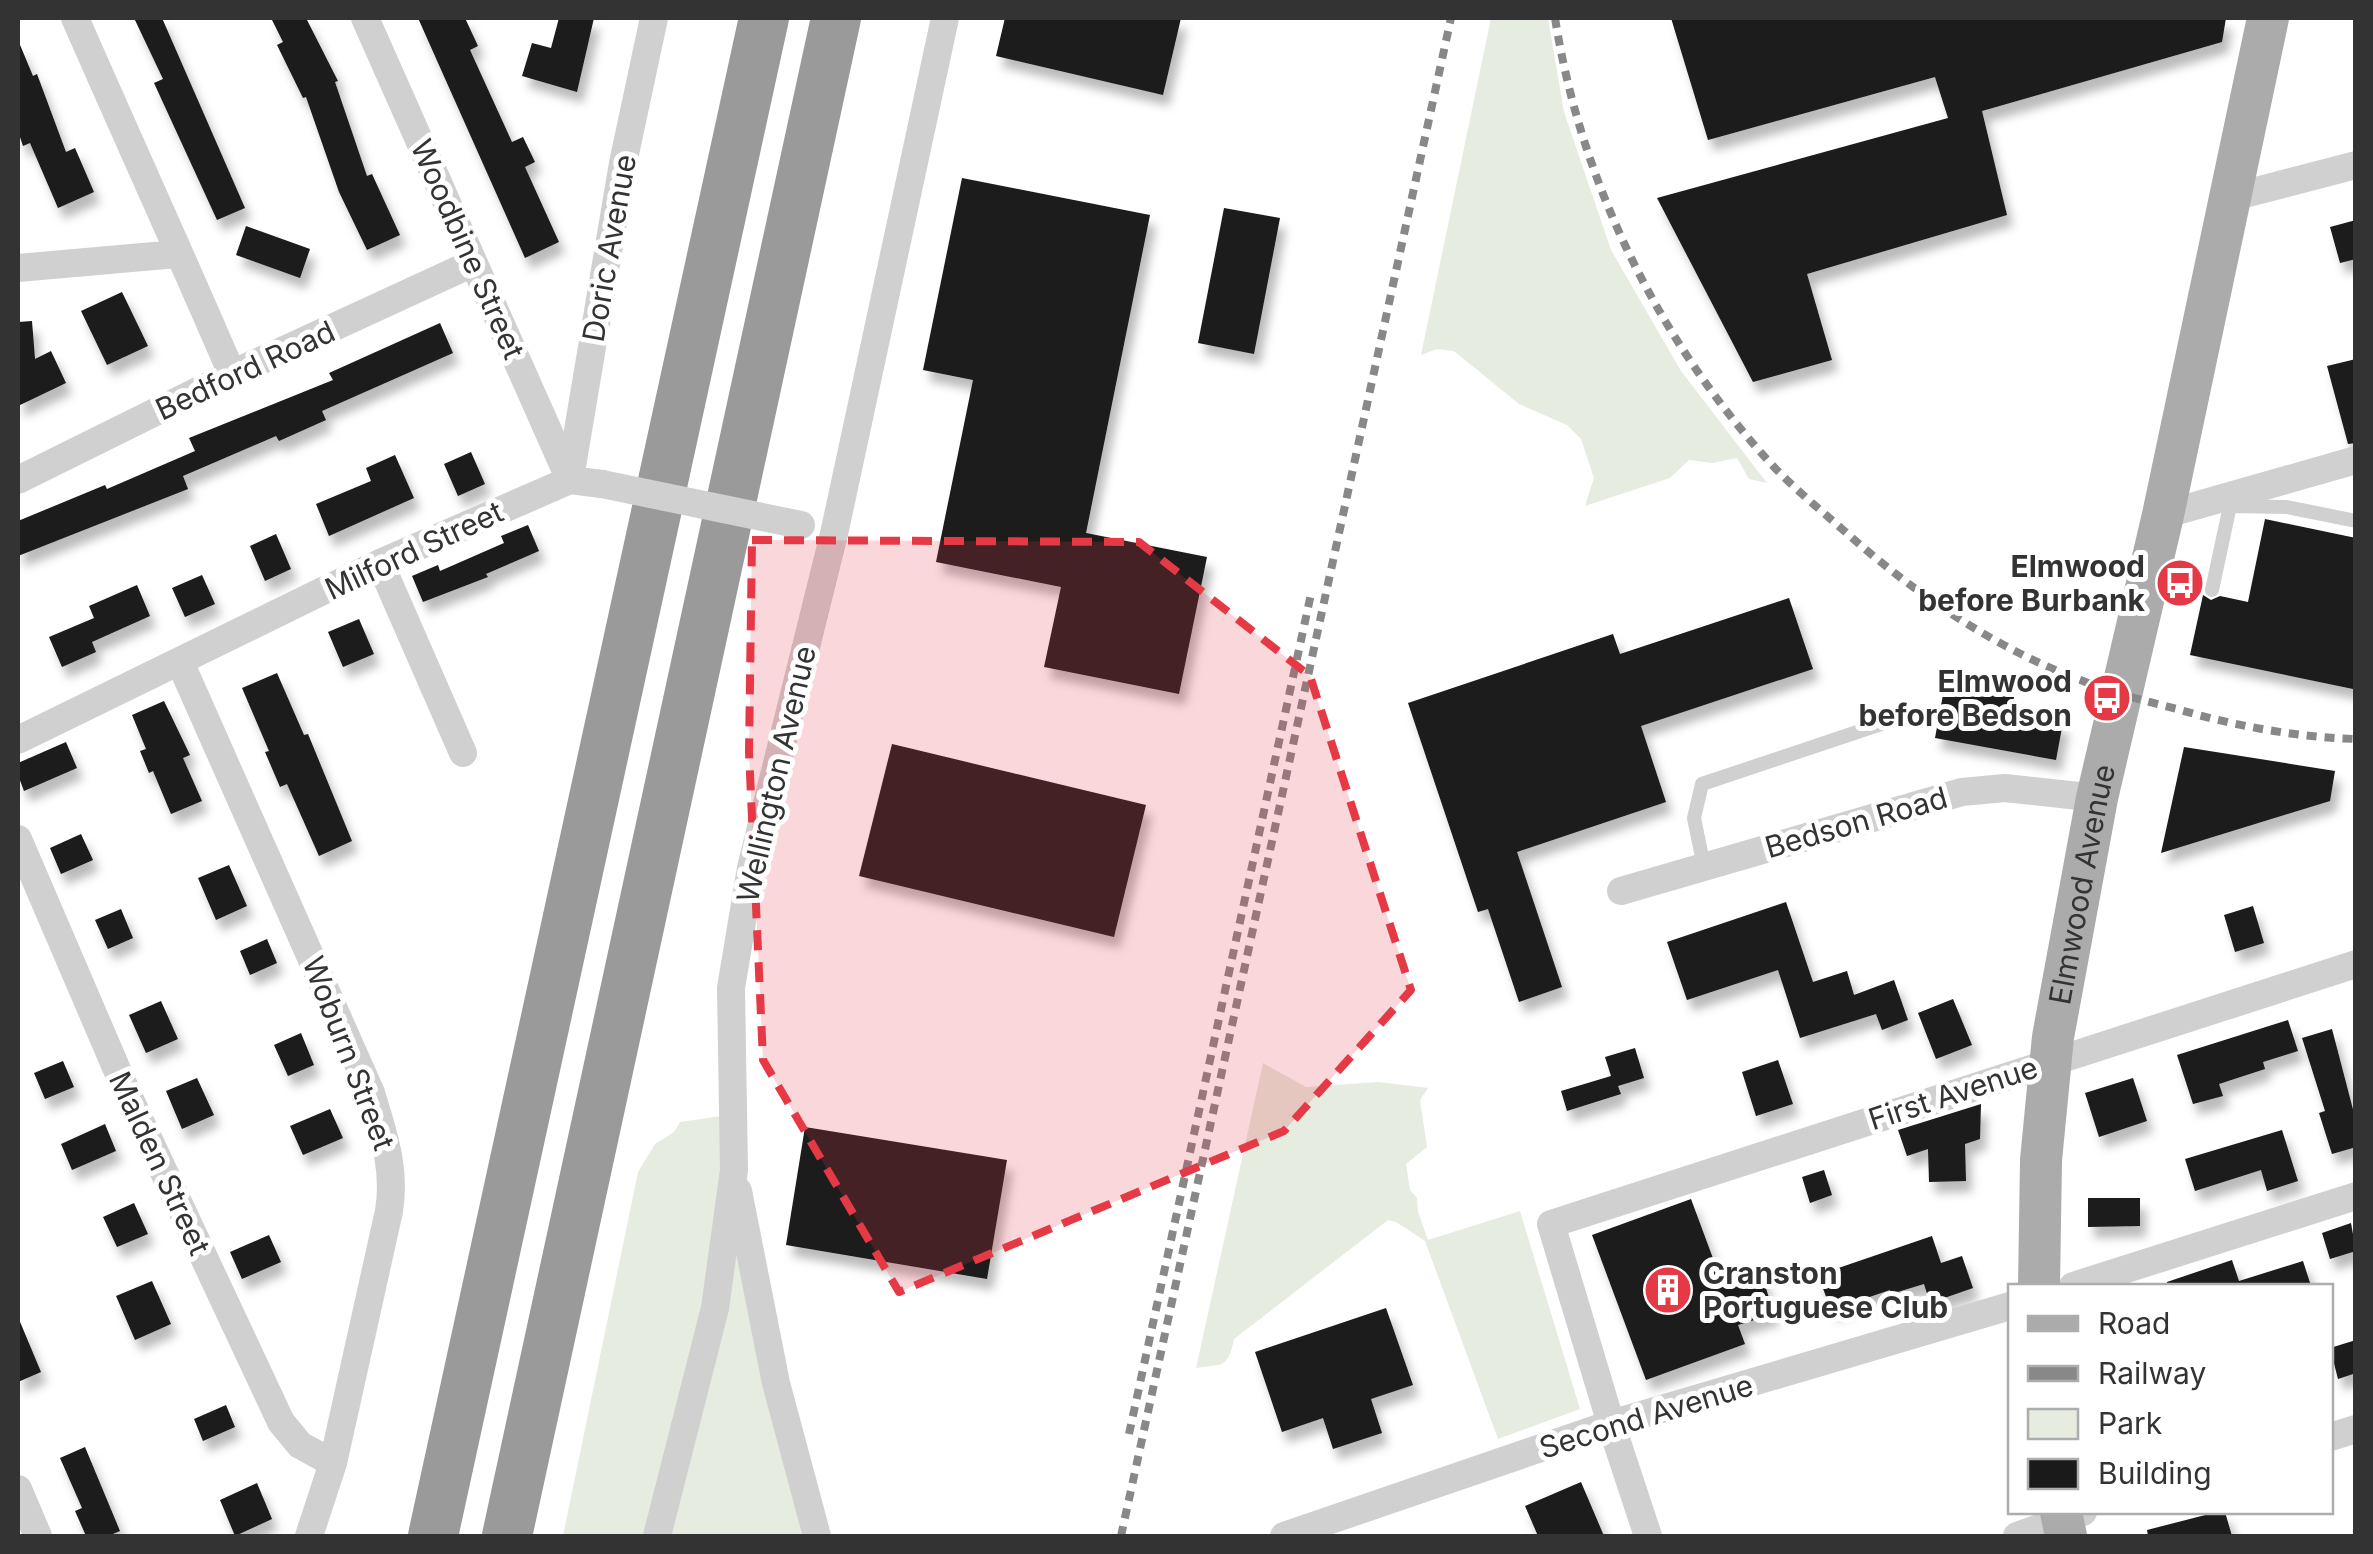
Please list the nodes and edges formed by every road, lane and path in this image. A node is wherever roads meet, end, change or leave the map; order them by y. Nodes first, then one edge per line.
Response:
1 (75, 18) edge
2 (365, 18) edge
3 (654, 18) edge
4 (764, 18) edge
5 (836, 18) edge
6 (945, 18) edge
7 (2268, 18) edge
8 (2356, 164) edge
9 (2229, 198) junction
10 (177, 254) junction
11 (473, 263) junction
12 (18, 268) edge
13 (232, 374) junction
14 (2356, 460) edge
15 (18, 480) edge
16 (570, 480) junction
17 (2231, 501) junction
18 (2163, 515) junction
19 (2356, 521) edge
20 (834, 534) junction
21 (380, 563) junction
22 (2212, 590) dead end
23 (180, 662) junction
24 (1896, 720) dead end
25 (18, 740) edge
26 (463, 752) dead end
27 (2096, 798) junction
28 (18, 838) edge
29 (1704, 866) junction
30 (1621, 892) dead end
31 (2354, 972) edge
32 (2052, 1060) junction
33 (734, 1170) junction
34 (2356, 1196) edge
35 (2040, 1284) edge
36 (2078, 1284) edge
37 (2008, 1307) edge
38 (1610, 1424) junction
39 (333, 1463) junction
40 (18, 1489) edge
41 (2068, 1519) edge
42 (38, 1536) edge
43 (309, 1536) edge
44 (433, 1536) edge
45 (507, 1536) edge
46 (656, 1536) edge
47 (817, 1536) edge
48 (1284, 1536) edge
49 (1648, 1536) edge
50 (2016, 1536) edge

1 - 10 street
2 - 11 street, Woodbine Street
3 - 16 street, Doric Avenue
4 - 44 highway
5 - 45 highway
6 - 20 street, Wellington Avenue
7 - 9 main road, Elmwood Avenue
8 - 9 street
9 - 18 main road, Elmwood Avenue
10 - 12 street
10 - 13 street
11 - 13 street, Bedford Road
11 - 16 street, Woodbine Street
13 - 15 street, Bedford Road
14 - 17 street
16 - 20 street, bridge
16 - 21 street, Milford Street
17 - 18 street
17 - 19 lane
17 - 22 lane
18 - 27 main road, Elmwood Avenue
20 - 33 street, Wellington Avenue
21 - 23 street, Milford Street
21 - 26 street
23 - 25 street, Milford Street
23 - 39 street, Woburn Street
24 - 29 lane
27 - 29 street, Bedson Road
27 - 32 main road, Elmwood Avenue
28 - 39 street, Malden Street
29 - 30 street, Bedson Road
31 - 32 street, First Avenue
32 - 35 main road, Elmwood Avenue
32 - 38 street, First Avenue
33 - 46 street, Wellington Avenue
33 - 47 street
34 - 36 street
37 - 38 street, Second Avenue
38 - 48 street, Second Avenue
38 - 49 street
39 - 43 street, Woburn Street
40 - 42 street
41 - 50 street

